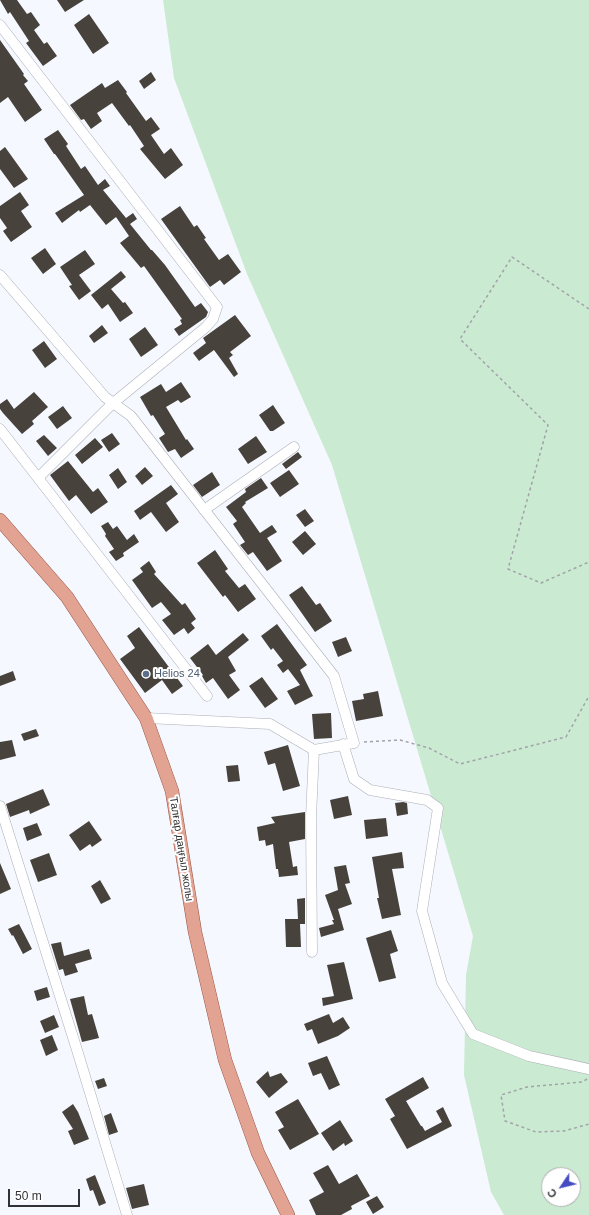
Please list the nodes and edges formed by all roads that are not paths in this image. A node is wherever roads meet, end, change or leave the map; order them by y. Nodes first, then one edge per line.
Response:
1 (0, 25) edge
2 (0, 275) edge
3 (112, 404) junction
4 (0, 429) edge
5 (294, 447) dead end
6 (38, 478) junction
7 (204, 510) junction
8 (0, 520) edge
9 (207, 696) dead end
10 (146, 718) junction
11 (343, 744) junction
12 (314, 750) junction
13 (0, 806) edge
14 (312, 952) dead end
15 (589, 1069) edge
16 (127, 1215) edge
17 (288, 1215) edge

1 - 3 street
2 - 3 street
3 - 6 street
3 - 7 street
4 - 6 street
5 - 7 street
6 - 9 street
7 - 11 street
8 - 10 main road, Талғар даңғыл жолы
10 - 12 street
10 - 17 main road, Талғар даңғыл жолы
11 - 12 street
11 - 15 street
12 - 14 street
13 - 16 street

